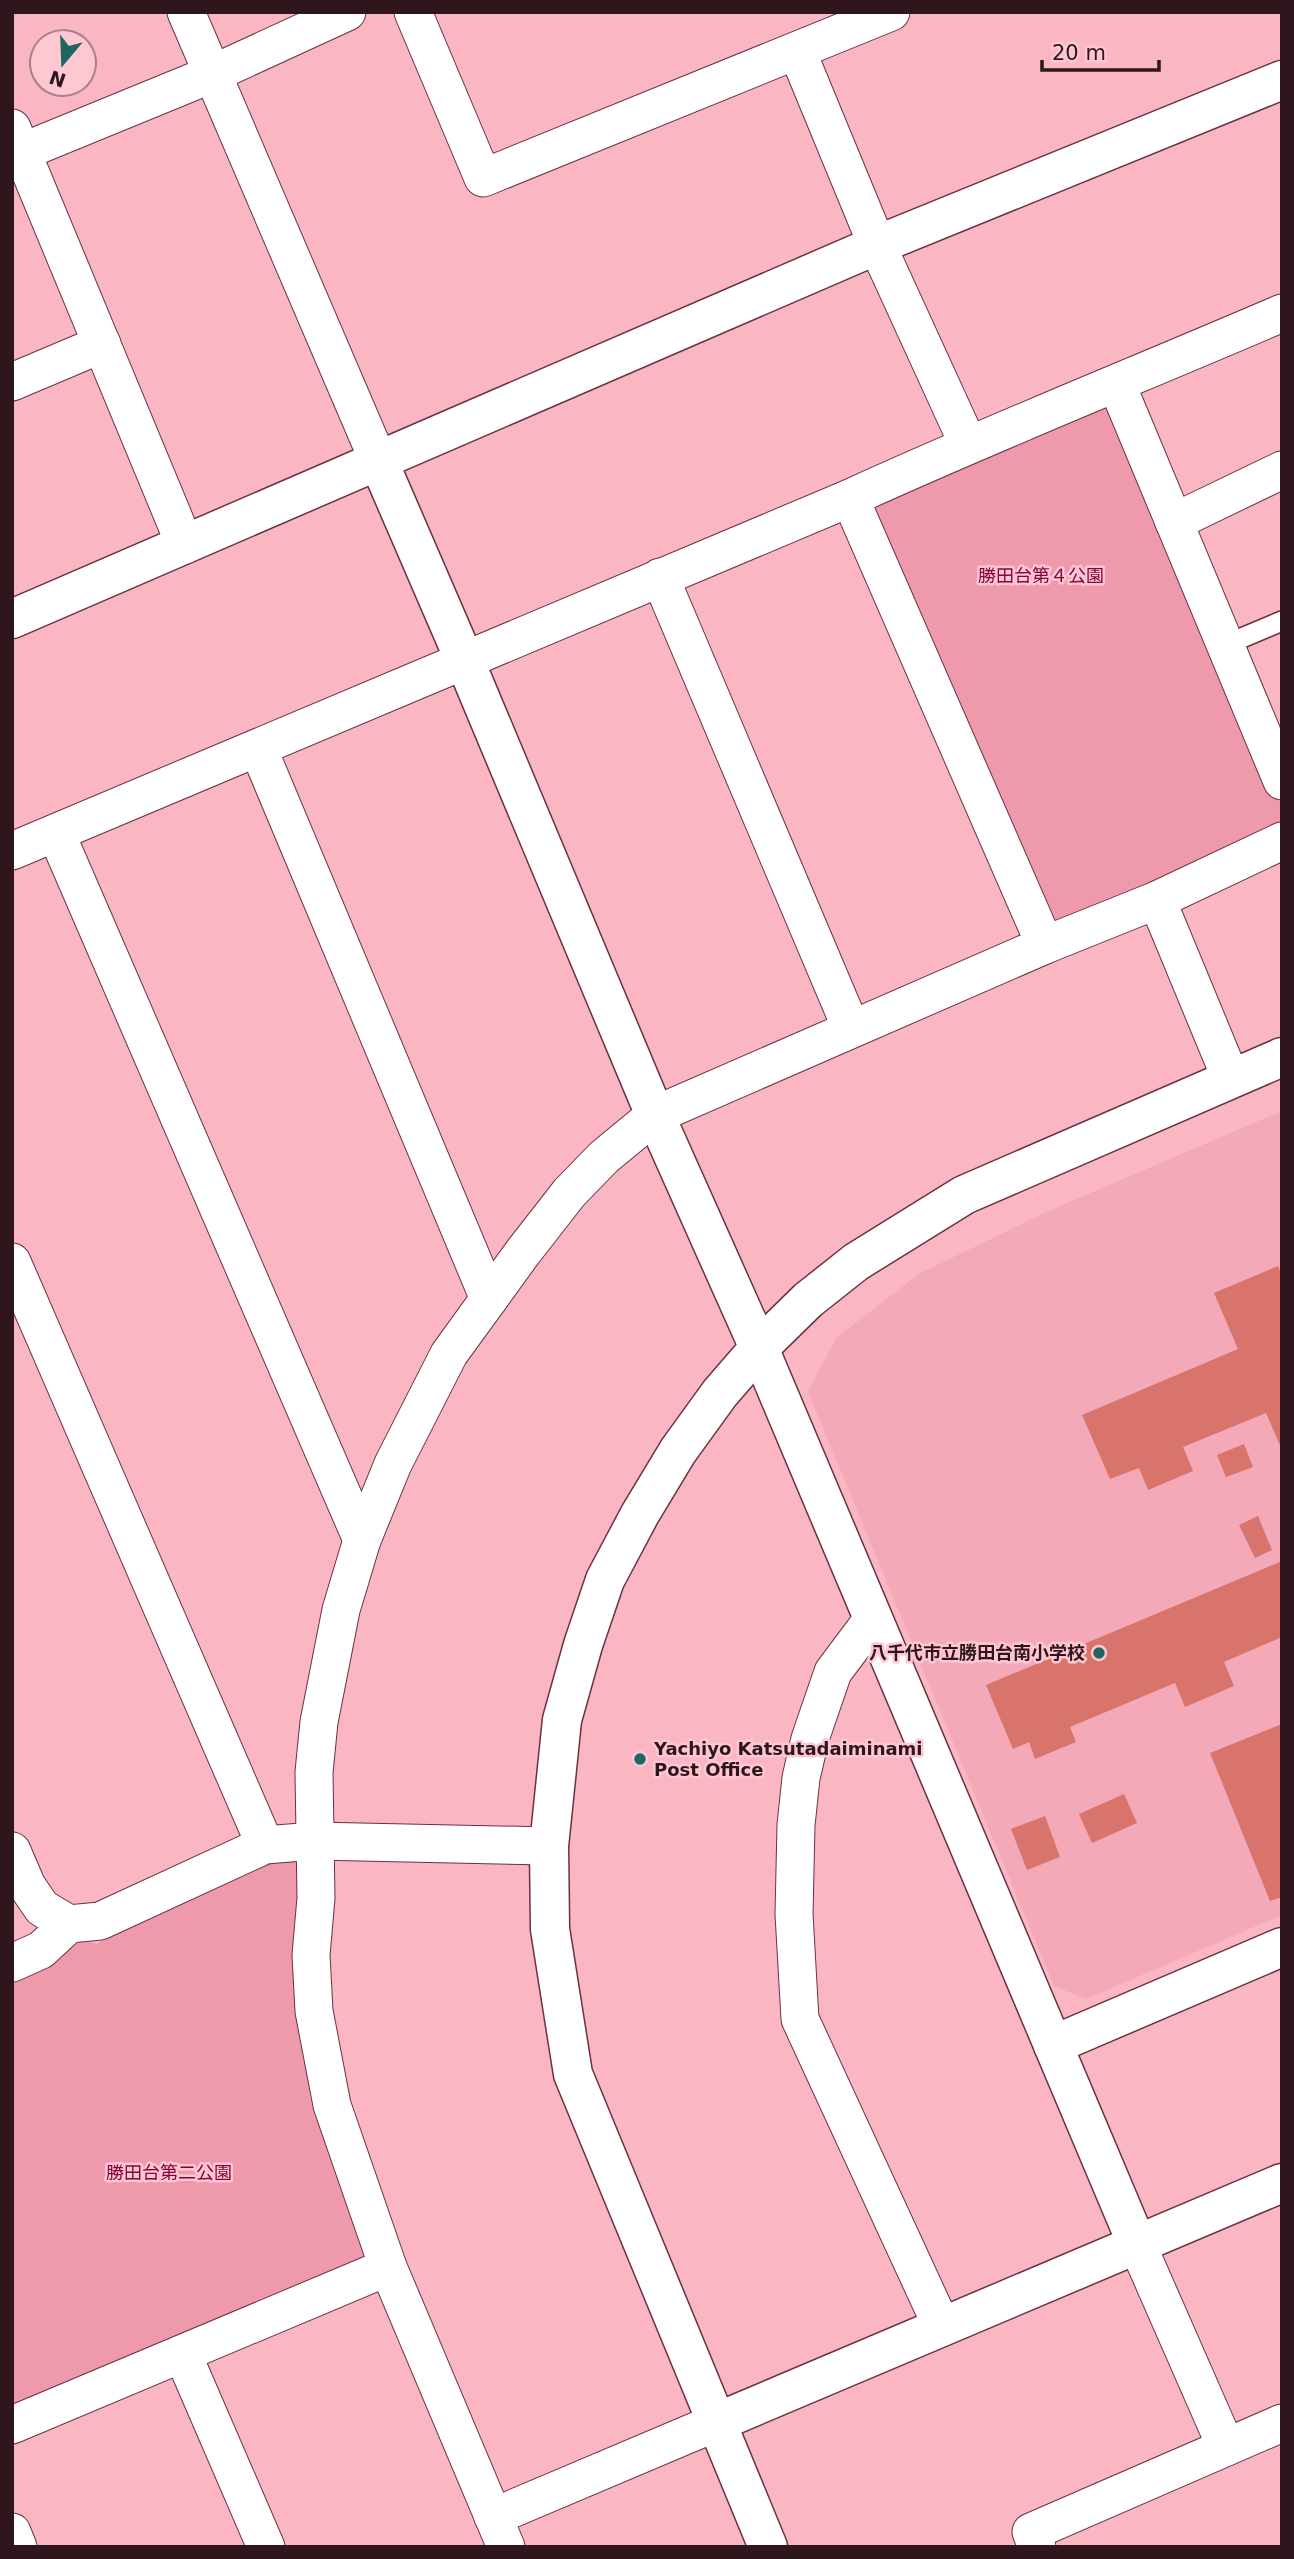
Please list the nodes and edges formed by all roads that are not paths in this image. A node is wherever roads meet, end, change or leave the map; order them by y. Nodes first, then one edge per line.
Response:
1 (186, 12) edge
2 (347, 12) edge
3 (413, 12) edge
4 (891, 12) edge
5 (797, 51) junction
6 (212, 74) junction
7 (1282, 80) edge
8 (16, 145) edge
9 (877, 245) junction
10 (1282, 313) edge
11 (102, 344) junction
12 (12, 382) edge
13 (1117, 385) junction
14 (968, 444) junction
15 (377, 460) junction
16 (1282, 470) edge
17 (850, 498) junction
18 (1174, 522) junction
19 (185, 545) junction
20 (660, 577) junction
21 (12, 619) edge
22 (1282, 621) edge
23 (1225, 645) junction
24 (464, 659) junction
25 (258, 748) junction
26 (1282, 781) edge
27 (56, 833) junction
28 (1282, 841) edge
29 (12, 851) edge
30 (1157, 900) junction
31 (1045, 945) junction
32 (851, 1028) junction
33 (1282, 1057) edge
34 (1231, 1079) junction
35 (655, 1115) junction
36 (12, 1262) edge
37 (489, 1298) junction
38 (759, 1348) junction
39 (362, 1540) junction
40 (872, 1620) junction
41 (314, 1841) junction
42 (265, 1845) junction
43 (549, 1846) junction
44 (12, 1852) edge
45 (69, 1924) junction
46 (1282, 1947) edge
47 (12, 1963) edge
48 (1054, 2045) junction
49 (1282, 2183) edge
50 (1137, 2244) junction
51 (388, 2267) junction
52 (942, 2327) junction
53 (183, 2354) junction
54 (715, 2423) junction
55 (1282, 2423) edge
56 (12, 2425) edge
57 (1226, 2447) junction
58 (12, 2532) edge
59 (499, 2532) edge
60 (19, 2547) edge
61 (266, 2547) edge
62 (768, 2547) edge
63 (1037, 2547) edge

1 - 6 street
2 - 6 street
3 - 5 street
4 - 5 street
5 - 9 street
6 - 8 street
6 - 15 street
7 - 9 street
8 - 11 street
9 - 14 street
9 - 15 street
10 - 13 street
11 - 12 street
11 - 19 street
13 - 14 street
13 - 18 street
14 - 17 street
15 - 19 street
15 - 24 street
16 - 18 street
17 - 20 street
17 - 31 street
18 - 23 street
19 - 21 street
20 - 24 street
20 - 32 street
22 - 23 lane
23 - 26 street
24 - 25 street
24 - 35 street
25 - 27 street
25 - 37 street
27 - 29 street
27 - 39 street
28 - 30 street
30 - 31 street
30 - 34 street
31 - 32 street
32 - 35 street
33 - 34 street
34 - 38 street
35 - 37 street
35 - 38 street
36 - 42 street
37 - 39 street
38 - 40 street
38 - 43 street
39 - 41 street
40 - 48 street
40 - 52 street
41 - 42 street
41 - 43 street
41 - 51 street
42 - 45 street
43 - 54 street
44 - 45 street
45 - 47 street
46 - 48 street
48 - 50 street
49 - 50 street
50 - 52 street
50 - 57 street
51 - 53 street
51 - 59 street
52 - 54 street
53 - 56 street
53 - 61 street
54 - 59 street
54 - 62 street
55 - 57 street
57 - 63 street
58 - 60 street

